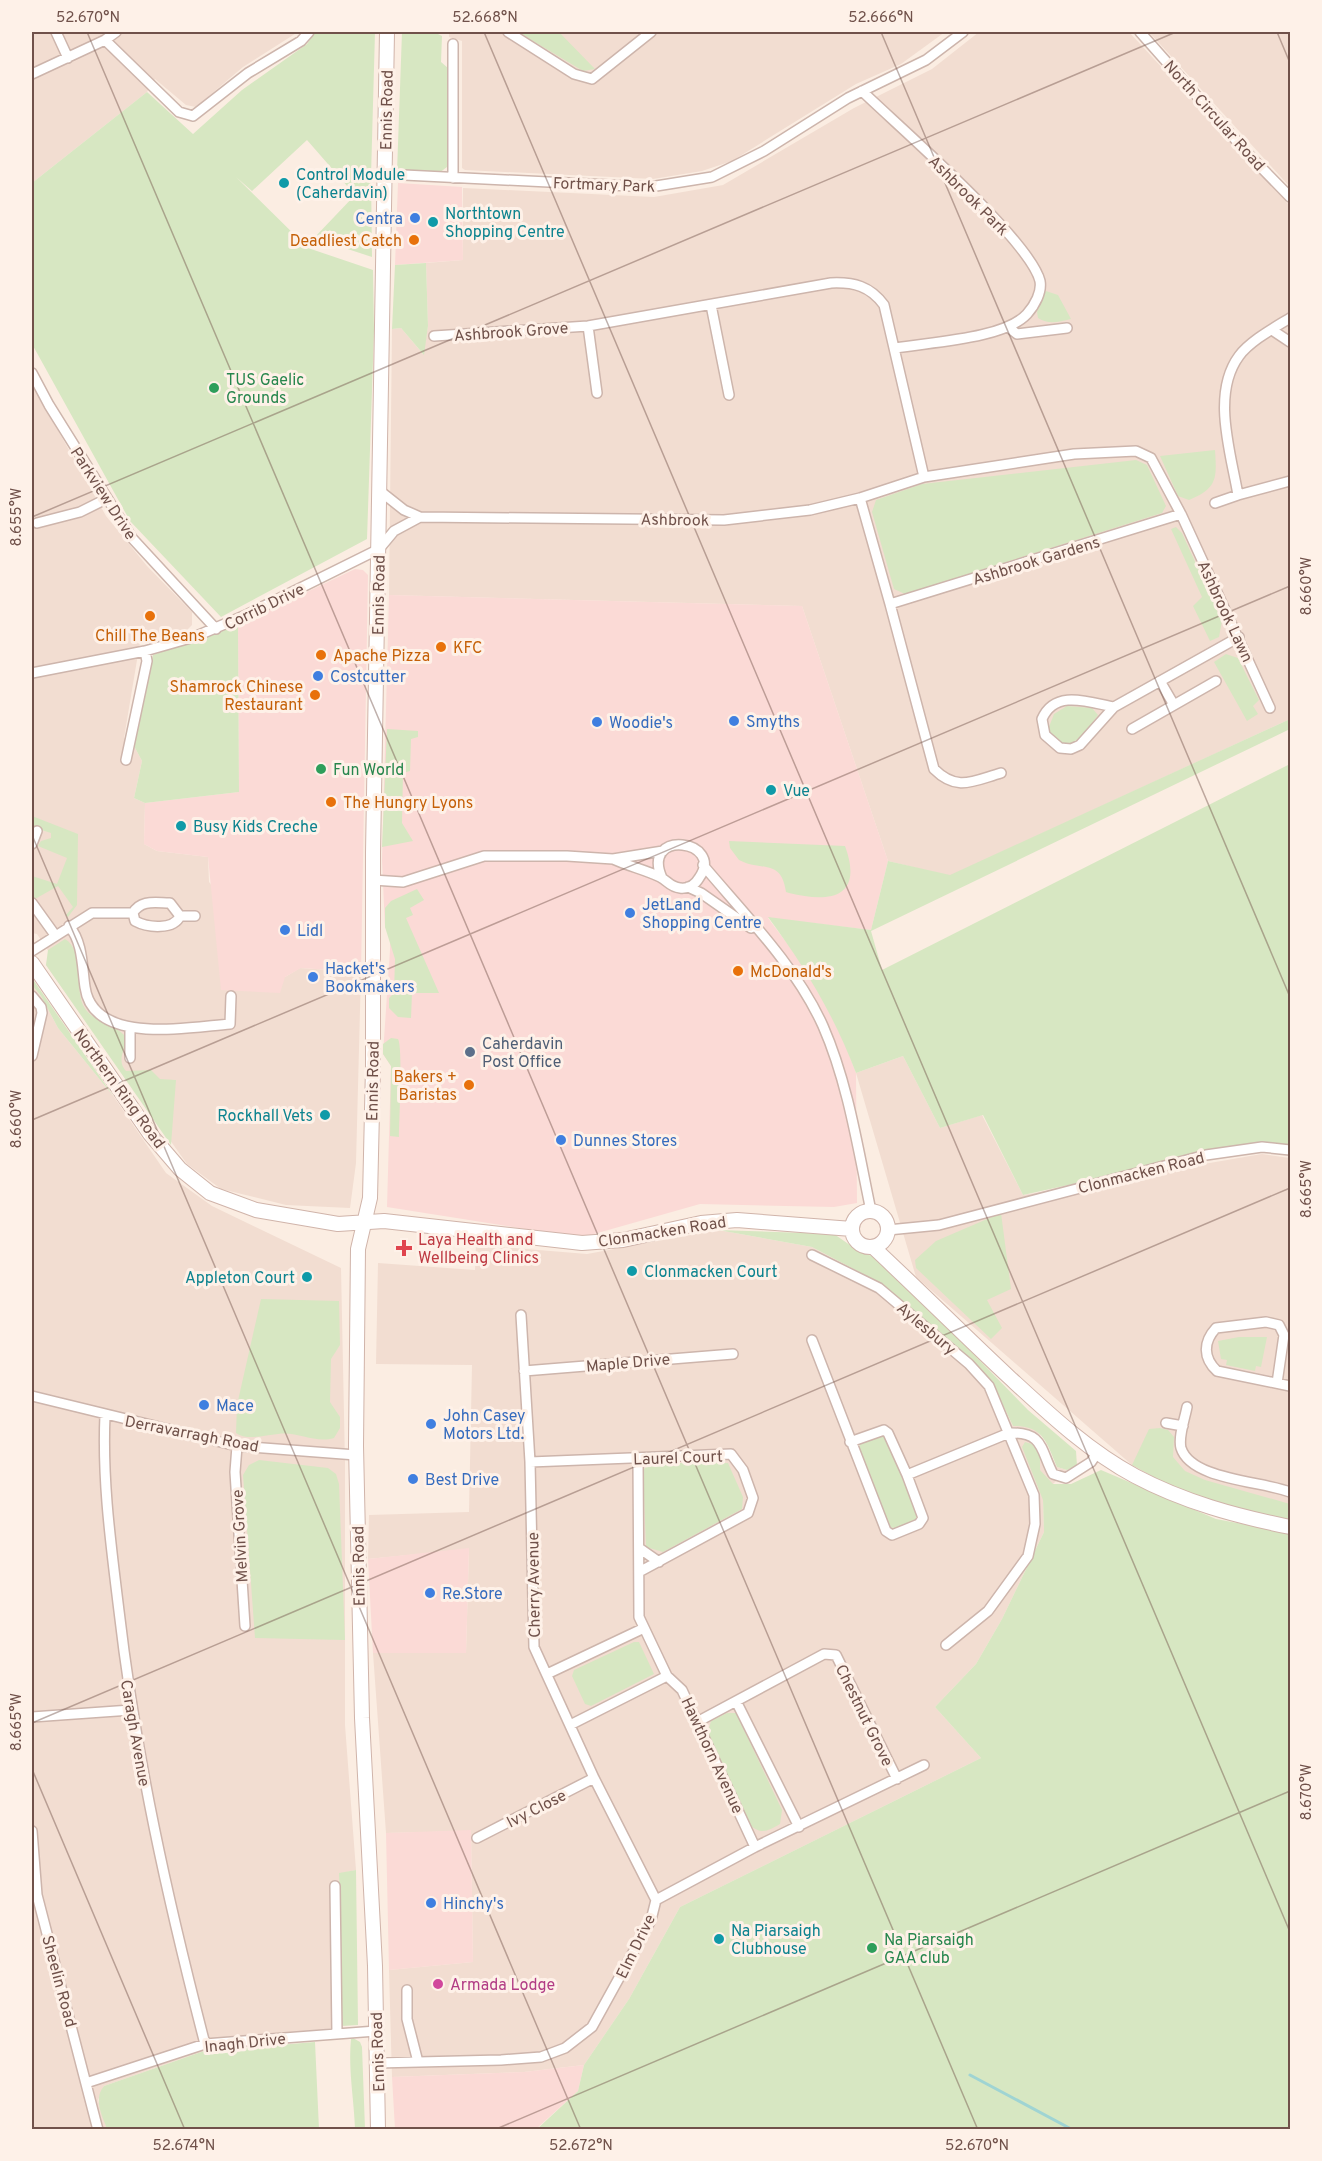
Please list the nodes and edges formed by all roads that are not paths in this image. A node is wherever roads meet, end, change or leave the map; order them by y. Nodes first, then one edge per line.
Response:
1 (56, 32) edge
2 (116, 32) edge
3 (309, 32) edge
4 (387, 32) edge
5 (508, 32) edge
6 (651, 32) edge
7 (963, 32) edge
8 (1140, 32) edge
9 (105, 40) junction
10 (453, 44) dead end
11 (68, 58) junction
12 (32, 74) edge
13 (862, 91) junction
14 (384, 174) junction
15 (453, 177) junction
16 (1290, 197) edge
17 (711, 304) junction
18 (1026, 315) junction
19 (1290, 318) edge
20 (588, 326) junction
21 (1008, 327) junction
22 (1067, 328) dead end
23 (1043, 330) junction
24 (1272, 330) junction
25 (435, 336) dead end
26 (1290, 342) edge
27 (896, 348) junction
28 (32, 373) edge
29 (597, 393) dead end
30 (729, 395) dead end
31 (924, 477) junction
32 (1290, 481) edge
33 (380, 491) junction
34 (1238, 495) junction
35 (860, 498) junction
36 (106, 499) junction
37 (1215, 503) dead end
38 (1181, 514) junction
39 (420, 517) junction
40 (37, 523) dead end
41 (378, 549) junction
42 (890, 604) junction
43 (216, 629) junction
44 (1239, 637) junction
45 (145, 651) junction
46 (32, 673) edge
47 (1160, 681) junction
48 (1216, 681) dead end
49 (1174, 705) junction
50 (1114, 706) junction
51 (1270, 708) dead end
52 (1132, 729) dead end
53 (126, 760) dead end
54 (1001, 773) dead end
55 (37, 831) dead end
56 (32, 844) edge
57 (663, 851) junction
58 (613, 859) junction
59 (703, 865) junction
60 (662, 878) junction
61 (373, 880) junction
62 (688, 887) junction
63 (32, 903) edge
64 (133, 913) junction
65 (180, 916) junction
66 (195, 916) dead end
67 (69, 926) junction
68 (55, 935) junction
69 (766, 941) junction
70 (32, 951) edge
71 (32, 963) edge
72 (32, 996) edge
73 (231, 996) dead end
74 (130, 1029) junction
75 (32, 1056) edge
76 (130, 1058) dead end
77 (1290, 1150) edge
78 (871, 1211) junction
79 (364, 1222) junction
80 (852, 1229) junction
81 (887, 1233) junction
82 (873, 1247) junction
83 (812, 1255) dead end
84 (901, 1273) junction
85 (521, 1315) dead end
86 (812, 1340) dead end
87 (733, 1354) dead end
88 (524, 1371) junction
89 (1277, 1383) junction
90 (1290, 1386) edge
91 (32, 1396) edge
92 (1187, 1407) dead end
93 (105, 1415) junction
94 (1166, 1423) dead end
95 (1184, 1426) junction
96 (1009, 1433) junction
97 (850, 1442) junction
98 (237, 1446) junction
99 (1098, 1452) junction
100 (356, 1455) junction
101 (638, 1459) junction
102 (530, 1462) junction
103 (907, 1475) junction
104 (1290, 1492) edge
105 (1290, 1527) edge
106 (639, 1548) junction
107 (659, 1562) junction
108 (639, 1572) junction
109 (245, 1626) dead end
110 (642, 1629) junction
111 (945, 1645) dead end
112 (547, 1674) junction
113 (667, 1677) junction
114 (736, 1701) junction
115 (130, 1710) junction
116 (32, 1717) edge
117 (697, 1722) junction
118 (570, 1725) junction
119 (924, 1765) dead end
120 (594, 1778) junction
121 (897, 1779) junction
122 (799, 1827) junction
123 (32, 1831) edge
124 (477, 1838) dead end
125 (755, 1847) junction
126 (335, 1886) dead end
127 (656, 1900) junction
128 (407, 1990) dead end
129 (376, 2031) junction
130 (337, 2034) junction
131 (206, 2044) junction
132 (418, 2062) junction
133 (377, 2063) junction
134 (86, 2083) junction
135 (98, 2130) edge
136 (378, 2130) edge

1 - 11 street
2 - 9 street
3 - 9 street
4 - 14 main road, Ennis Road
5 - 6 street
7 - 13 street, Fortmary Park
8 - 16 street, North Circular Road
9 - 11 street
10 - 15 street
11 - 12 street
13 - 15 street, Fortmary Park
13 - 18 street, Ashbrook Park
14 - 15 street, Fortmary Park
14 - 33 main road, Ennis Road
17 - 20 street, Ashbrook Grove
17 - 27 street, Ashbrook Grove
17 - 30 street
18 - 21 street, Ashbrook Park
18 - 23 street
19 - 24 street
20 - 25 street, Ashbrook Grove
20 - 29 street, Ashbrook Grove
21 - 23 street, Ashbrook Park
21 - 27 street, Ashbrook Park
22 - 23 street, Ashbrook Park
24 - 26 street
24 - 34 street
27 - 31 street
28 - 36 street, Parkview Drive
31 - 35 street, Ashbrook
31 - 38 street, Ashbrook
32 - 34 street
33 - 39 street, Ashbrook
33 - 41 main road, Ennis Road
34 - 37 street
35 - 39 street, Ashbrook
35 - 42 street
36 - 40 street
36 - 43 street, Parkview Drive
38 - 42 street, Ashbrook Gardens
38 - 44 street, Ashbrook Lawn
39 - 41 street, Ashbrook
41 - 43 street, Corrib Drive
41 - 61 main road, Ennis Road
42 - 54 street
43 - 45 street, Corrib Drive
44 - 47 street
44 - 51 street, Ashbrook Lawn
45 - 46 street, Corrib Drive
45 - 53 street
47 - 49 street
47 - 50 street
48 - 49 street
49 - 52 street
50 - 50 street
55 - 56 street
57 - 58 street
57 - 59 street
57 - 60 street
58 - 60 street
58 - 61 street
59 - 62 street
59 - 69 street
60 - 62 street
61 - 79 main road, Ennis Road
62 - 69 street
63 - 68 street
64 - 65 street
64 - 65 street
64 - 67 street
65 - 66 street
67 - 68 street
67 - 74 street
68 - 70 street
69 - 78 street
71 - 79 main road, Northern Ring Road
72 - 75 street
73 - 74 street
74 - 76 street
77 - 81 street, Clonmacken Road
78 - 80 main road
78 - 81 main road
79 - 80 main road, Clonmacken Road
79 - 100 main road, Ennis Road
80 - 82 main road
81 - 82 main road
81 - 84 main road
82 - 84 main road
83 - 96 street, Aylesbury
84 - 99 main road
85 - 88 street, Cherry Avenue
86 - 97 street
87 - 88 street, Maple Drive
88 - 102 street, Cherry Avenue
89 - 89 street
89 - 90 street
91 - 93 street, Derravarragh Road
92 - 95 street
93 - 98 street, Derravarragh Road
93 - 115 street, Caragh Avenue
94 - 95 street
95 - 104 street
96 - 99 street
96 - 103 street
96 - 111 street, Aylesbury
97 - 103 street
97 - 103 street
98 - 100 street, Derravarragh Road
98 - 109 street, Melvin Grove
99 - 105 main road
100 - 129 main road, Ennis Road
101 - 102 street, Laurel Court
101 - 106 street, Hawthorn Avenue
101 - 107 street, Laurel Court
102 - 112 street, Cherry Avenue
106 - 107 street
106 - 108 street, Hawthorn Avenue
107 - 108 street, Laurel Court
108 - 110 street, Hawthorn Avenue
110 - 112 street
110 - 113 street, Hawthorn Avenue
112 - 118 street, Cherry Avenue
113 - 117 street, Hawthorn Avenue
113 - 118 street
114 - 117 street, Chestnut Grove
114 - 121 street, Chestnut Grove
114 - 122 street
115 - 116 street
115 - 131 street, Caragh Avenue
117 - 125 street, Hawthorn Avenue
118 - 120 street, Cherry Avenue
119 - 121 street, Elm Drive
120 - 124 street, Ivy Close
120 - 127 street, Cherry Avenue
121 - 122 street, Elm Drive
122 - 125 street, Elm Drive
123 - 134 street, Sheelin Road
125 - 127 street, Elm Drive
126 - 130 street
127 - 132 street, Elm Drive
128 - 132 street
129 - 130 street, Inagh Drive
129 - 133 main road, Ennis Road
130 - 131 street, Inagh Drive
131 - 134 street, Inagh Drive
132 - 133 street, Elm Drive
133 - 136 main road, Ennis Road
134 - 135 street, Sheelin Road

